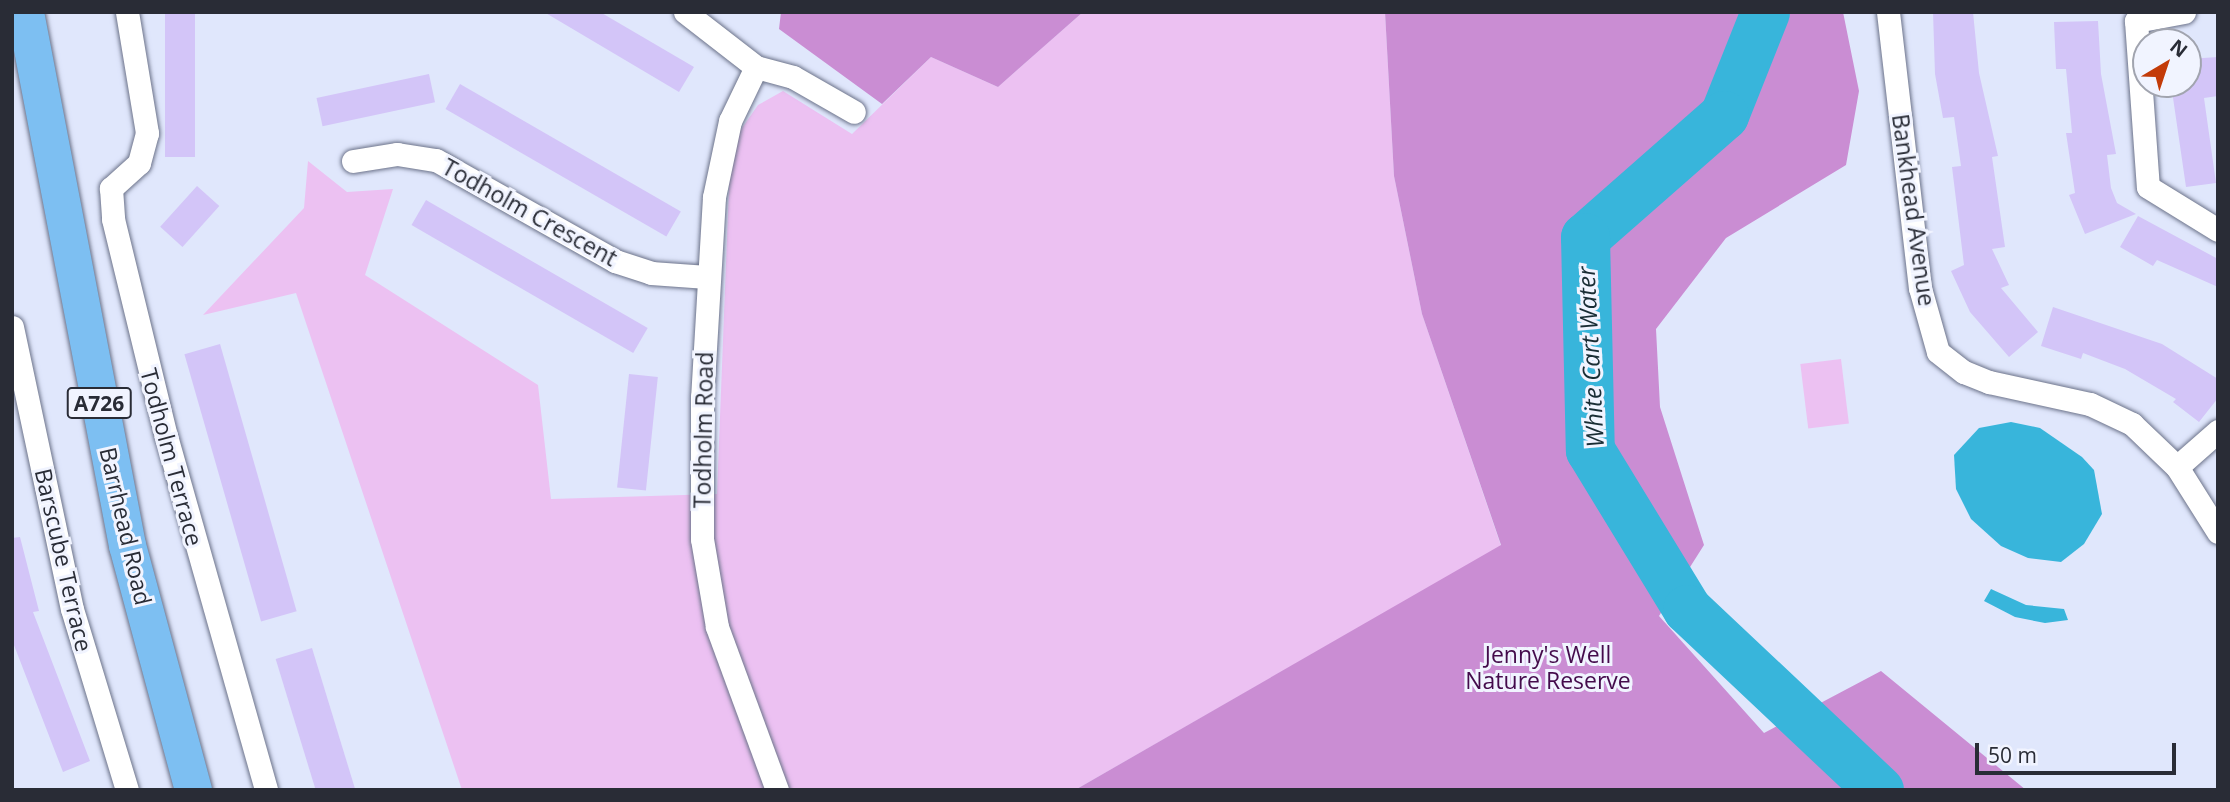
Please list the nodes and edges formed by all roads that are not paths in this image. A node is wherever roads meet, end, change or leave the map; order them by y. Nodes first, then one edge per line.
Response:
1 (25, 12) edge
2 (127, 12) edge
3 (685, 12) edge
4 (1888, 12) edge
5 (2184, 12) edge
6 (756, 66) junction
7 (854, 112) dead end
8 (353, 160) dead end
9 (2218, 230) edge
10 (707, 277) junction
11 (12, 327) edge
12 (2218, 431) edge
13 (2177, 467) junction
14 (2218, 532) edge
15 (127, 790) edge
16 (193, 790) edge
17 (266, 790) edge
18 (777, 790) edge

1 - 16 main road, Barrhead Road / A726
2 - 17 street, Todholm Terrace
3 - 6 street
4 - 13 street, Bankhead Avenue
5 - 9 street
6 - 7 street
6 - 10 street, Todholm Road
8 - 10 street, Todholm Crescent
10 - 18 street, Todholm Road
11 - 15 street, Barscube Terrace
12 - 13 street
13 - 14 street, Bankhead Avenue

